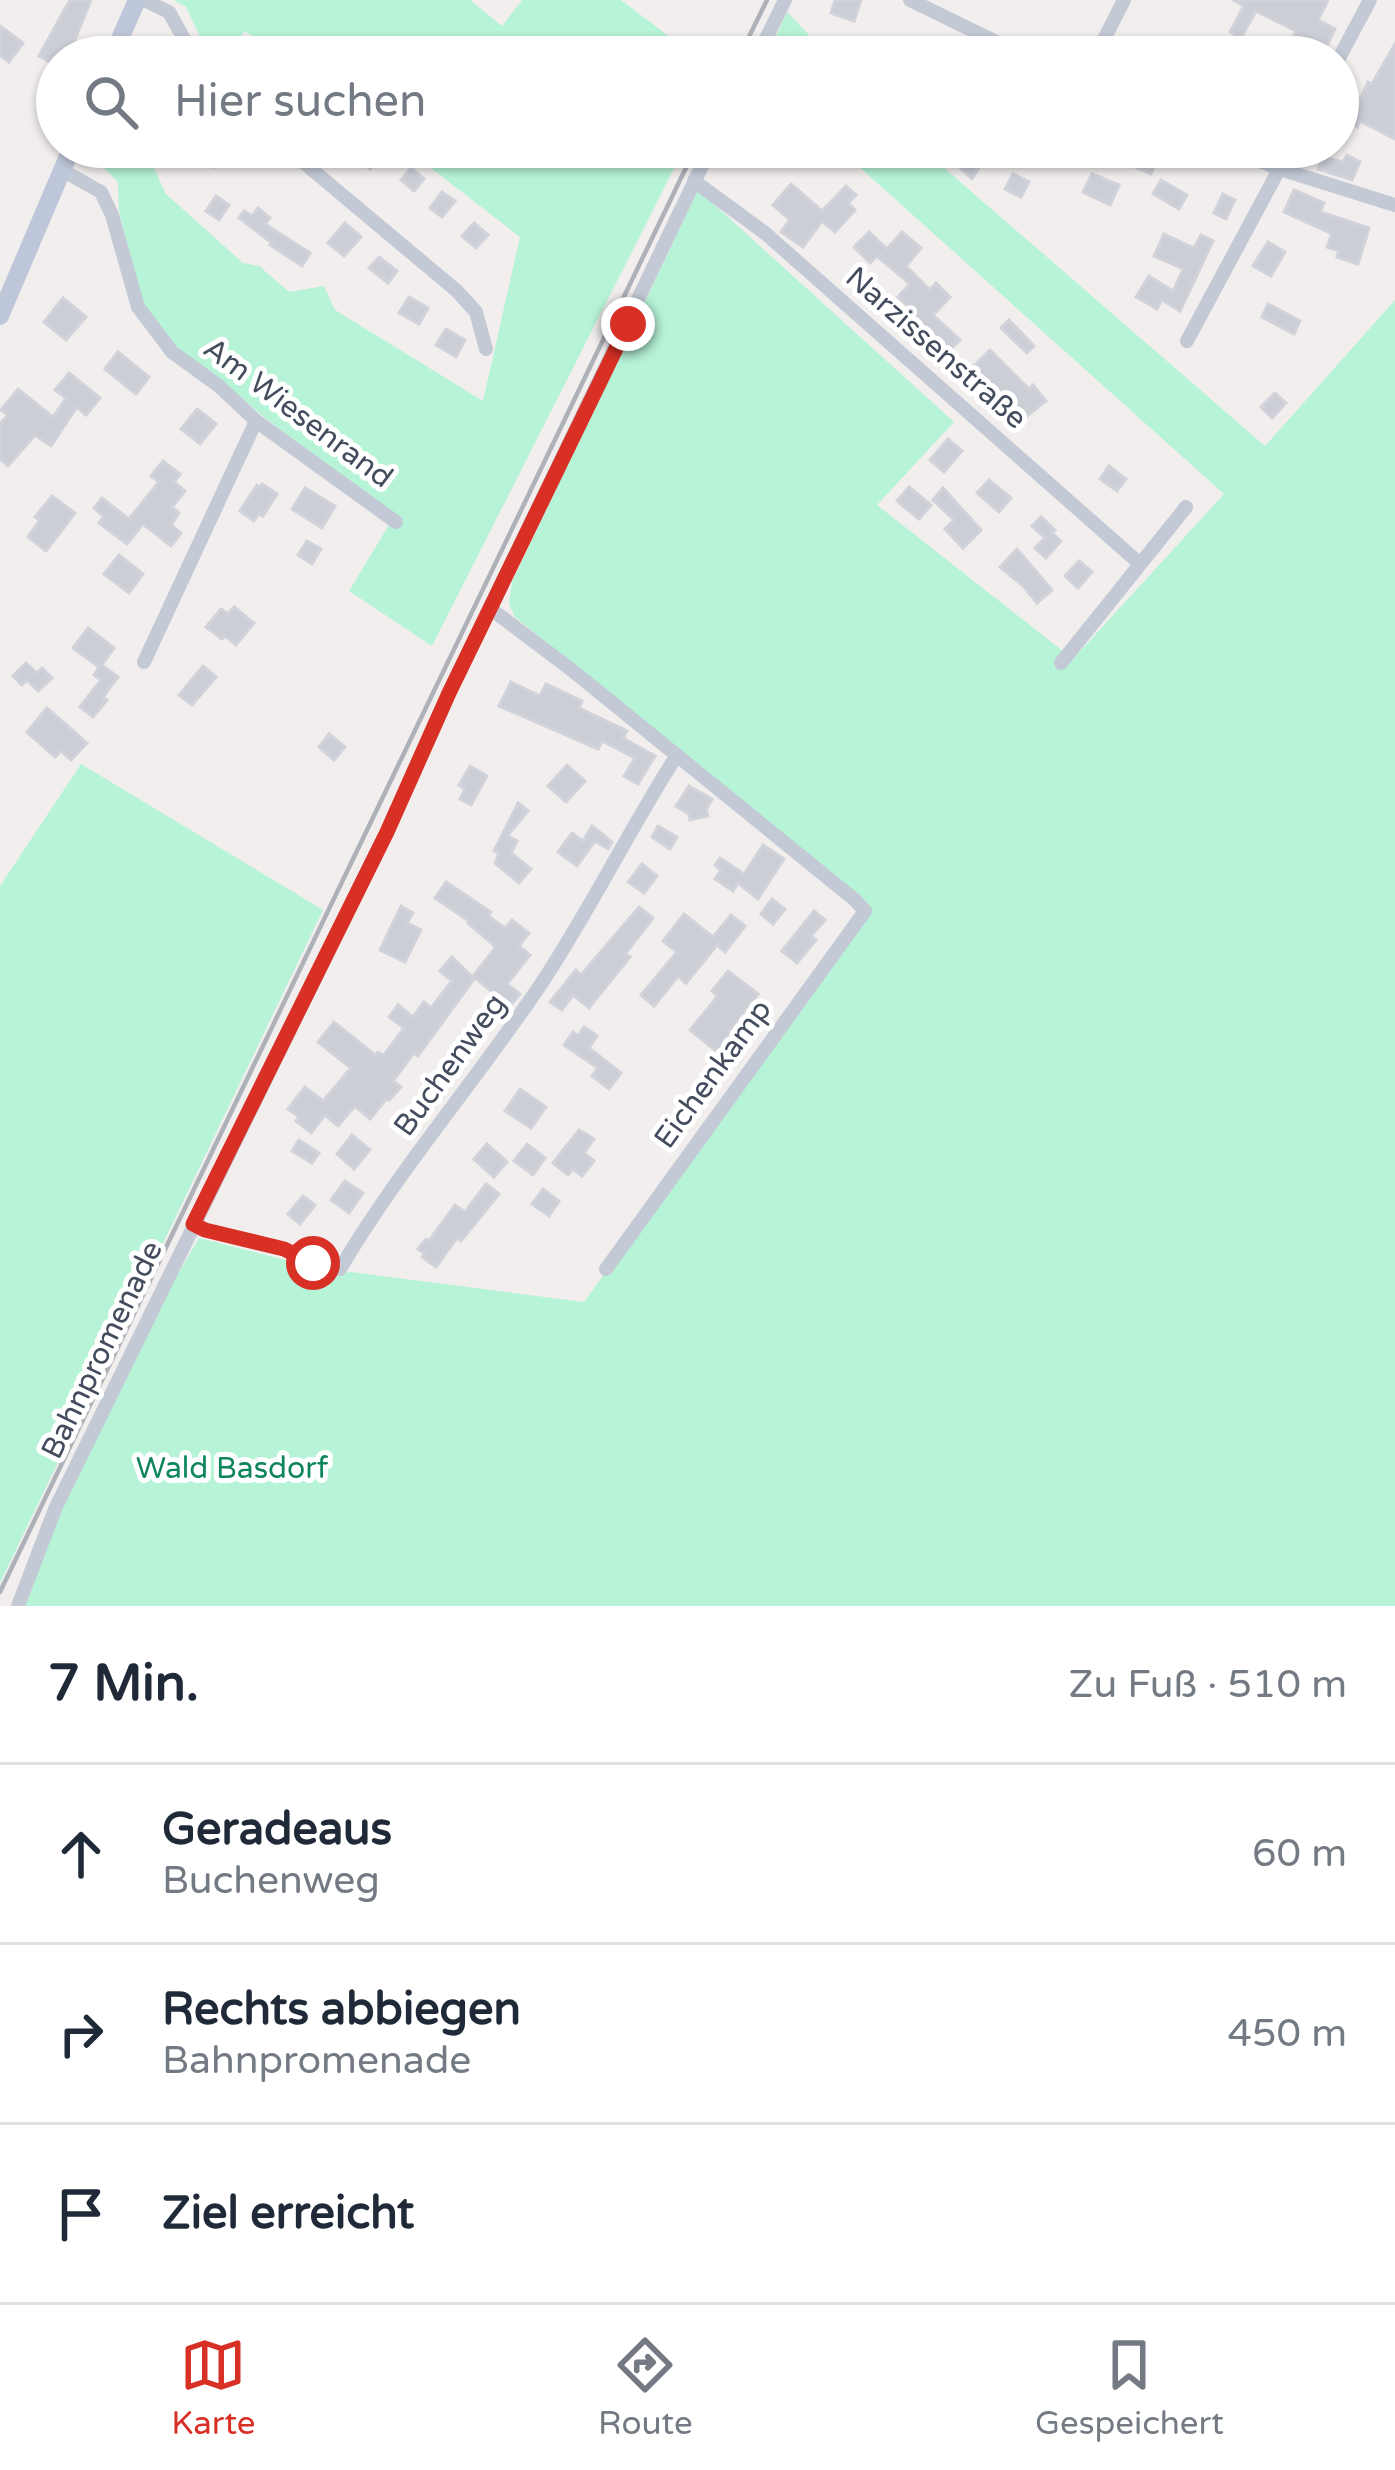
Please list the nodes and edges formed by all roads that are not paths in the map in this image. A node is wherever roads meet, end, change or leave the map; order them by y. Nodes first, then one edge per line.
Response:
1 (141, 0) edge
2 (785, 0) edge
3 (910, 0) edge
4 (1124, 0) edge
5 (1370, 0) edge
6 (123, 36) edge
7 (182, 36) edge
8 (767, 36) edge
9 (984, 36) edge
10 (1106, 36) edge
11 (1351, 36) edge
12 (310, 168) edge
13 (700, 168) edge
14 (1280, 169) joint
15 (62, 170) joint
16 (694, 181) junction
17 (1395, 205) edge
18 (0, 316) edge
19 (1187, 341) dead end
20 (486, 350) dead end
21 (256, 421) junction
22 (1186, 507) dead end
23 (396, 522) dead end
24 (1139, 563) junction
25 (491, 609) junction
26 (144, 662) dead end
27 (1060, 663) dead end
28 (677, 755) junction
29 (193, 1224) junction
30 (606, 1269) dead end
31 (18, 1606) edge

1 - 6 main road
1 - 7 street
2 - 8 street
3 - 9 street
4 - 10 street
5 - 11 street
12 - 20 street
13 - 16 street, Bahnpromenade
14 - 17 street
14 - 19 street
15 - 18 main road
15 - 21 street, Am Wiesenrand
16 - 24 street, Narzissenstraße
16 - 25 street, Bahnpromenade
21 - 23 street, Am Wiesenrand
21 - 26 street
22 - 24 street
24 - 27 street
25 - 28 street
25 - 29 street, Bahnpromenade
28 - 29 street, Buchenweg
28 - 30 street, Eichenkamp
29 - 31 street, Bahnpromenade

